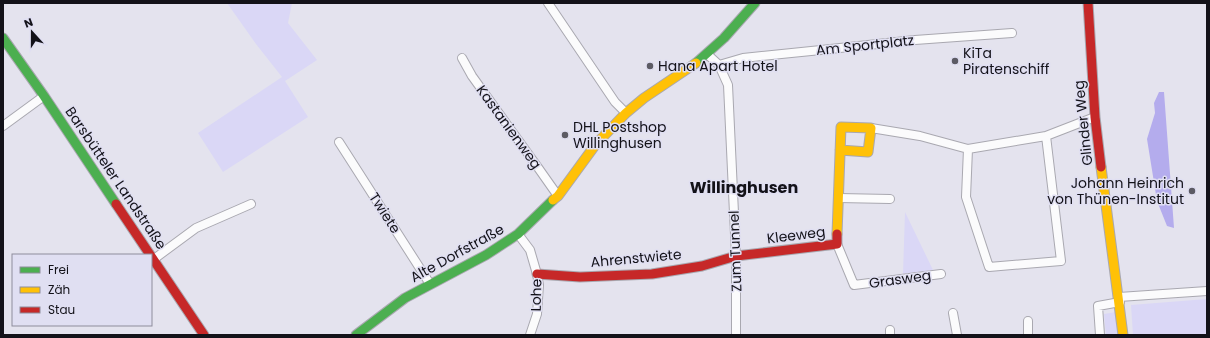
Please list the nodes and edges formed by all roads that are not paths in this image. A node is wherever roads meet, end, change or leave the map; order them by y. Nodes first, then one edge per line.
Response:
1 (548, 3) edge
2 (755, 3) edge
3 (1088, 3) edge
4 (1012, 33) dead end
5 (3, 38) edge
6 (707, 54) junction
7 (462, 58) dead end
8 (719, 65) junction
9 (44, 96) junction
10 (626, 113) junction
11 (1095, 117) junction
12 (3, 126) edge
13 (871, 128) junction
14 (1046, 136) junction
15 (339, 142) dead end
16 (968, 149) junction
17 (840, 150) junction
18 (558, 196) junction
19 (839, 198) junction
20 (890, 199) dead end
21 (252, 204) dead end
22 (518, 234) junction
23 (837, 244) junction
24 (150, 254) edge
25 (736, 256) junction
26 (152, 257) edge
27 (154, 260) junction
28 (537, 274) junction
29 (941, 274) dead end
30 (430, 284) junction
31 (1207, 291) edge
32 (1120, 300) junction
33 (953, 313) dead end
34 (1028, 321) dead end
35 (204, 335) edge
36 (356, 335) edge
37 (530, 335) edge
38 (736, 335) edge
39 (957, 335) edge
40 (1028, 335) edge
41 (1100, 335) edge
42 (1123, 335) edge

1 - 10 street
2 - 6 street, Alte Dorfstraße
3 - 11 street, Glinder Weg
4 - 8 street, Am Sportplatz
5 - 9 street, Barsbütteler Landstraße
6 - 8 street, Zum Tunnel
6 - 10 street, Alte Dorfstraße
7 - 18 street, Kastanienweg
8 - 25 street, Zum Tunnel
9 - 12 street
9 - 24 street, Barsbütteler Landstraße
10 - 18 street, Alte Dorfstraße
11 - 14 street
11 - 32 street, Glinder Weg
13 - 16 street, Kleeweg
13 - 17 street
13 - 17 street, Kleeweg
14 - 16 street
14 - 16 street
15 - 30 street, Twiete
17 - 19 street, Kleeweg
18 - 22 street, Alte Dorfstraße
19 - 20 street
19 - 23 street, Kleeweg
21 - 27 street
22 - 28 street, Lohe
22 - 30 street, Alte Dorfstraße
23 - 25 street, Kleeweg
23 - 29 street, Grasweg
25 - 28 street, Ahrenstwiete
25 - 38 street, Zum Tunnel
26 - 27 street, Barsbütteler Landstraße
27 - 35 street, Barsbütteler Landstraße
28 - 37 street, Lohe
30 - 36 street, Alte Dorfstraße
31 - 32 street
32 - 41 street
32 - 42 street, Glinder Weg
33 - 39 street
34 - 40 street

